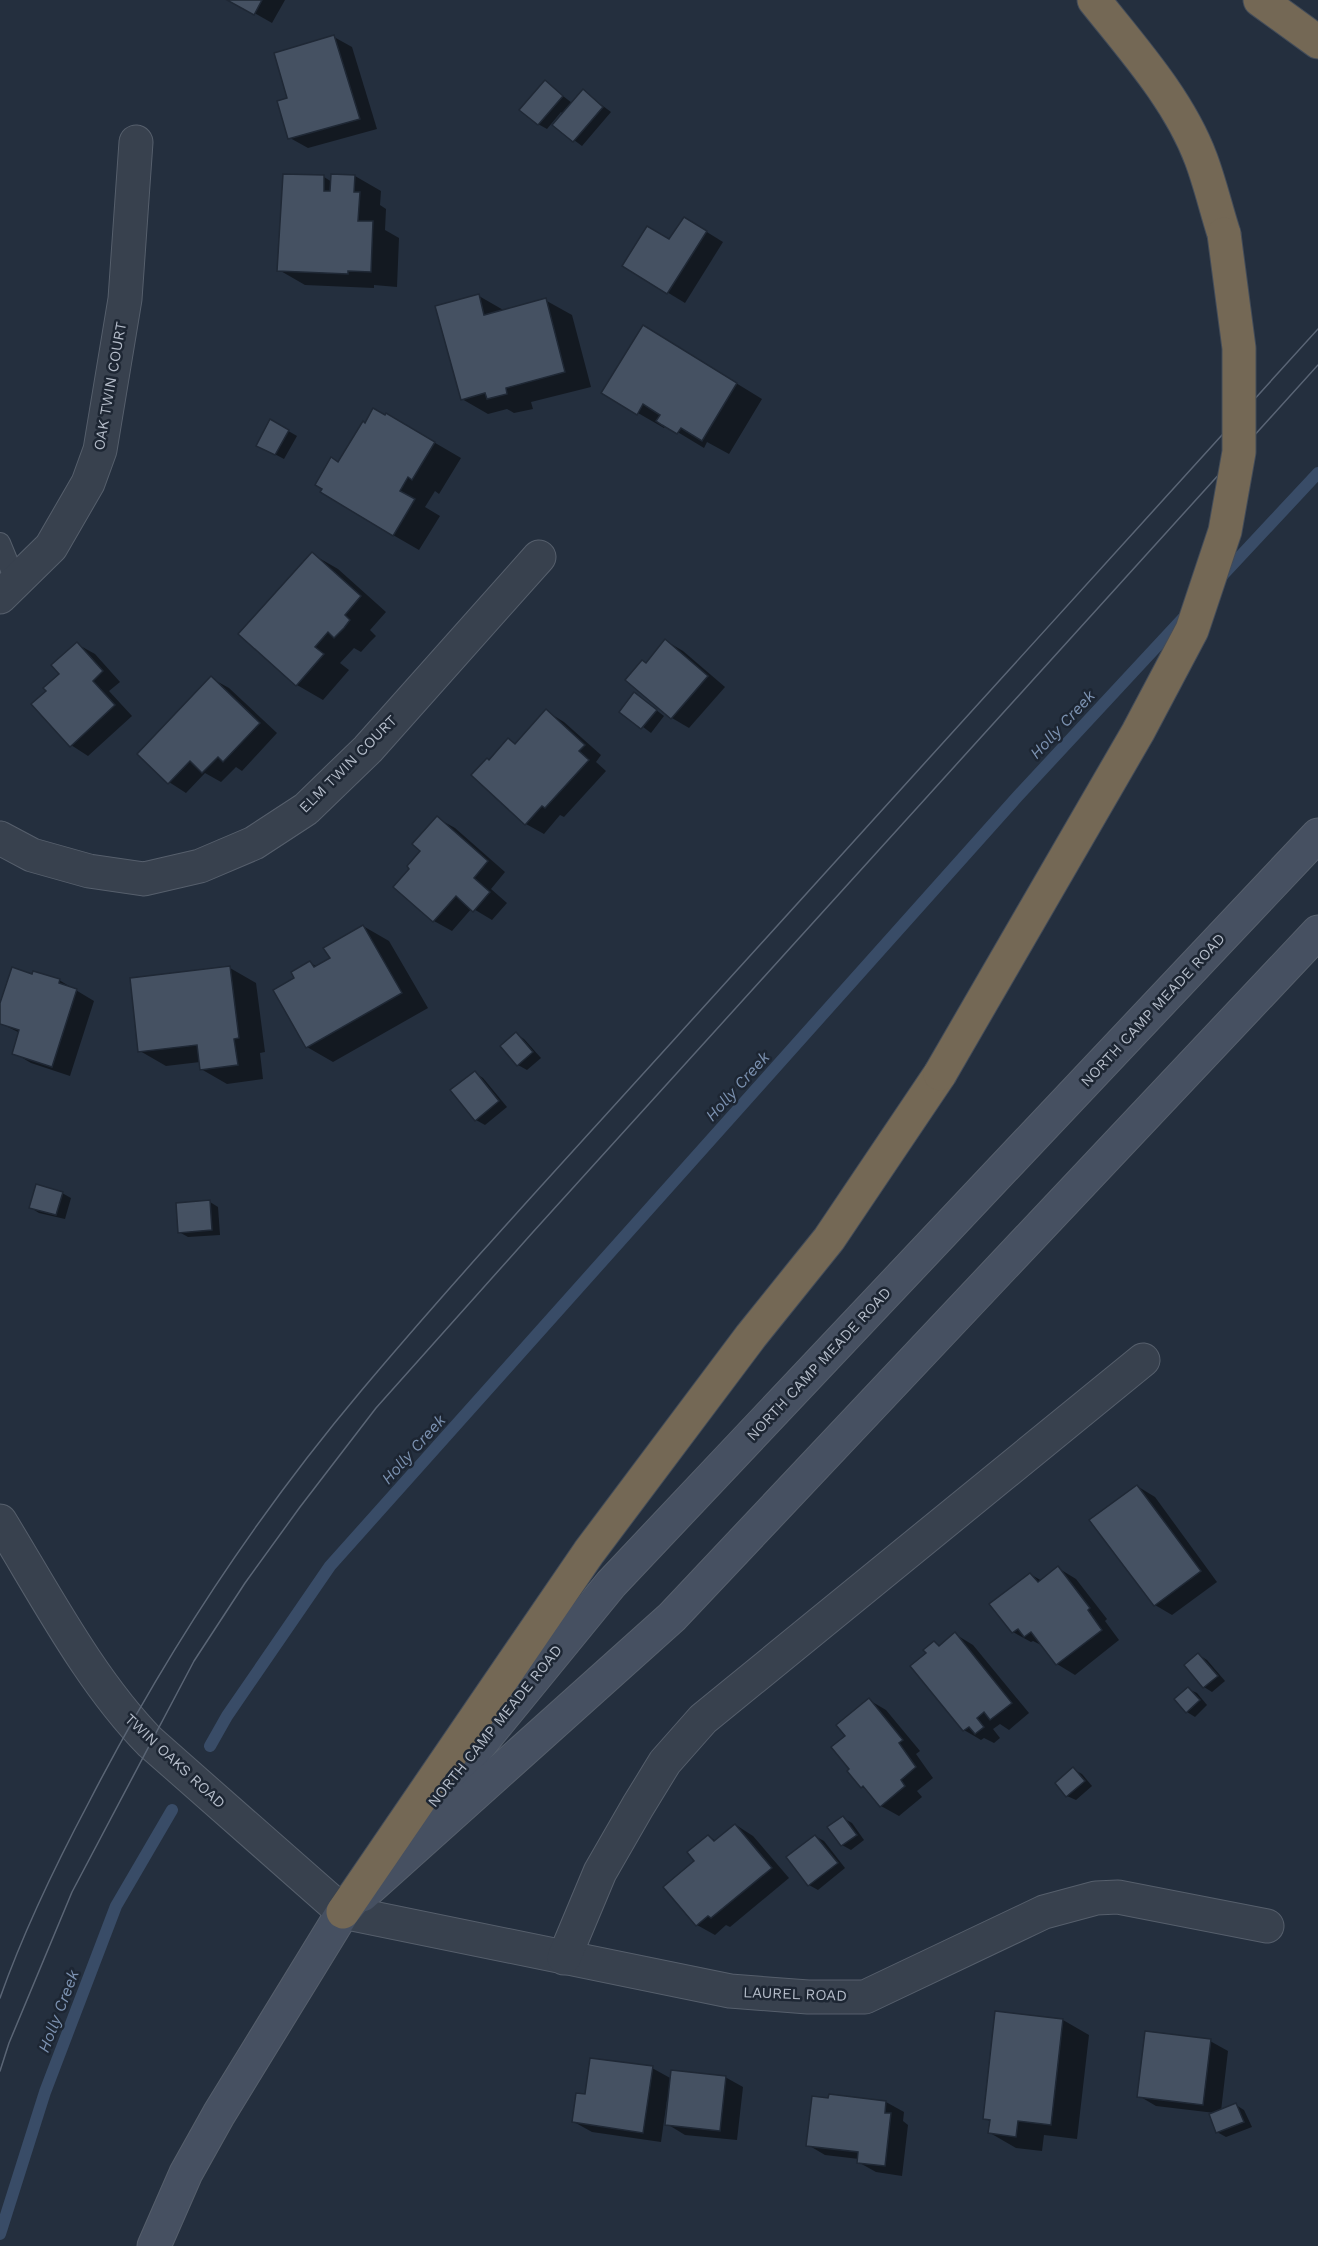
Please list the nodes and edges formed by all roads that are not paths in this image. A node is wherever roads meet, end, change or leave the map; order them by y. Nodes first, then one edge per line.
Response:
1 (1094, 0) edge
2 (1260, 0) edge
3 (1318, 42) edge
4 (136, 142) dead end
5 (0, 543) edge
6 (539, 557) dead end
7 (8, 589) edge
8 (1318, 835) edge
9 (0, 838) edge
10 (1318, 932) edge
11 (1143, 1360) dead end
12 (0, 1521) edge
13 (343, 1912) junction
14 (1267, 1926) dead end
15 (564, 1958) junction
16 (154, 2246) edge

1 - 13 highway, bridge
2 - 3 highway
4 - 7 street, OAK TWIN COURT
5 - 7 lane
6 - 9 street, ELM TWIN COURT
8 - 13 main road, NORTH CAMP MEADE ROAD
10 - 13 main road, NORTH CAMP MEADE ROAD
11 - 15 street
12 - 13 street, TWIN OAKS ROAD
13 - 15 street, LAUREL ROAD
13 - 16 main road, NORTH CAMP MEADE ROAD
14 - 15 street, LAUREL ROAD

